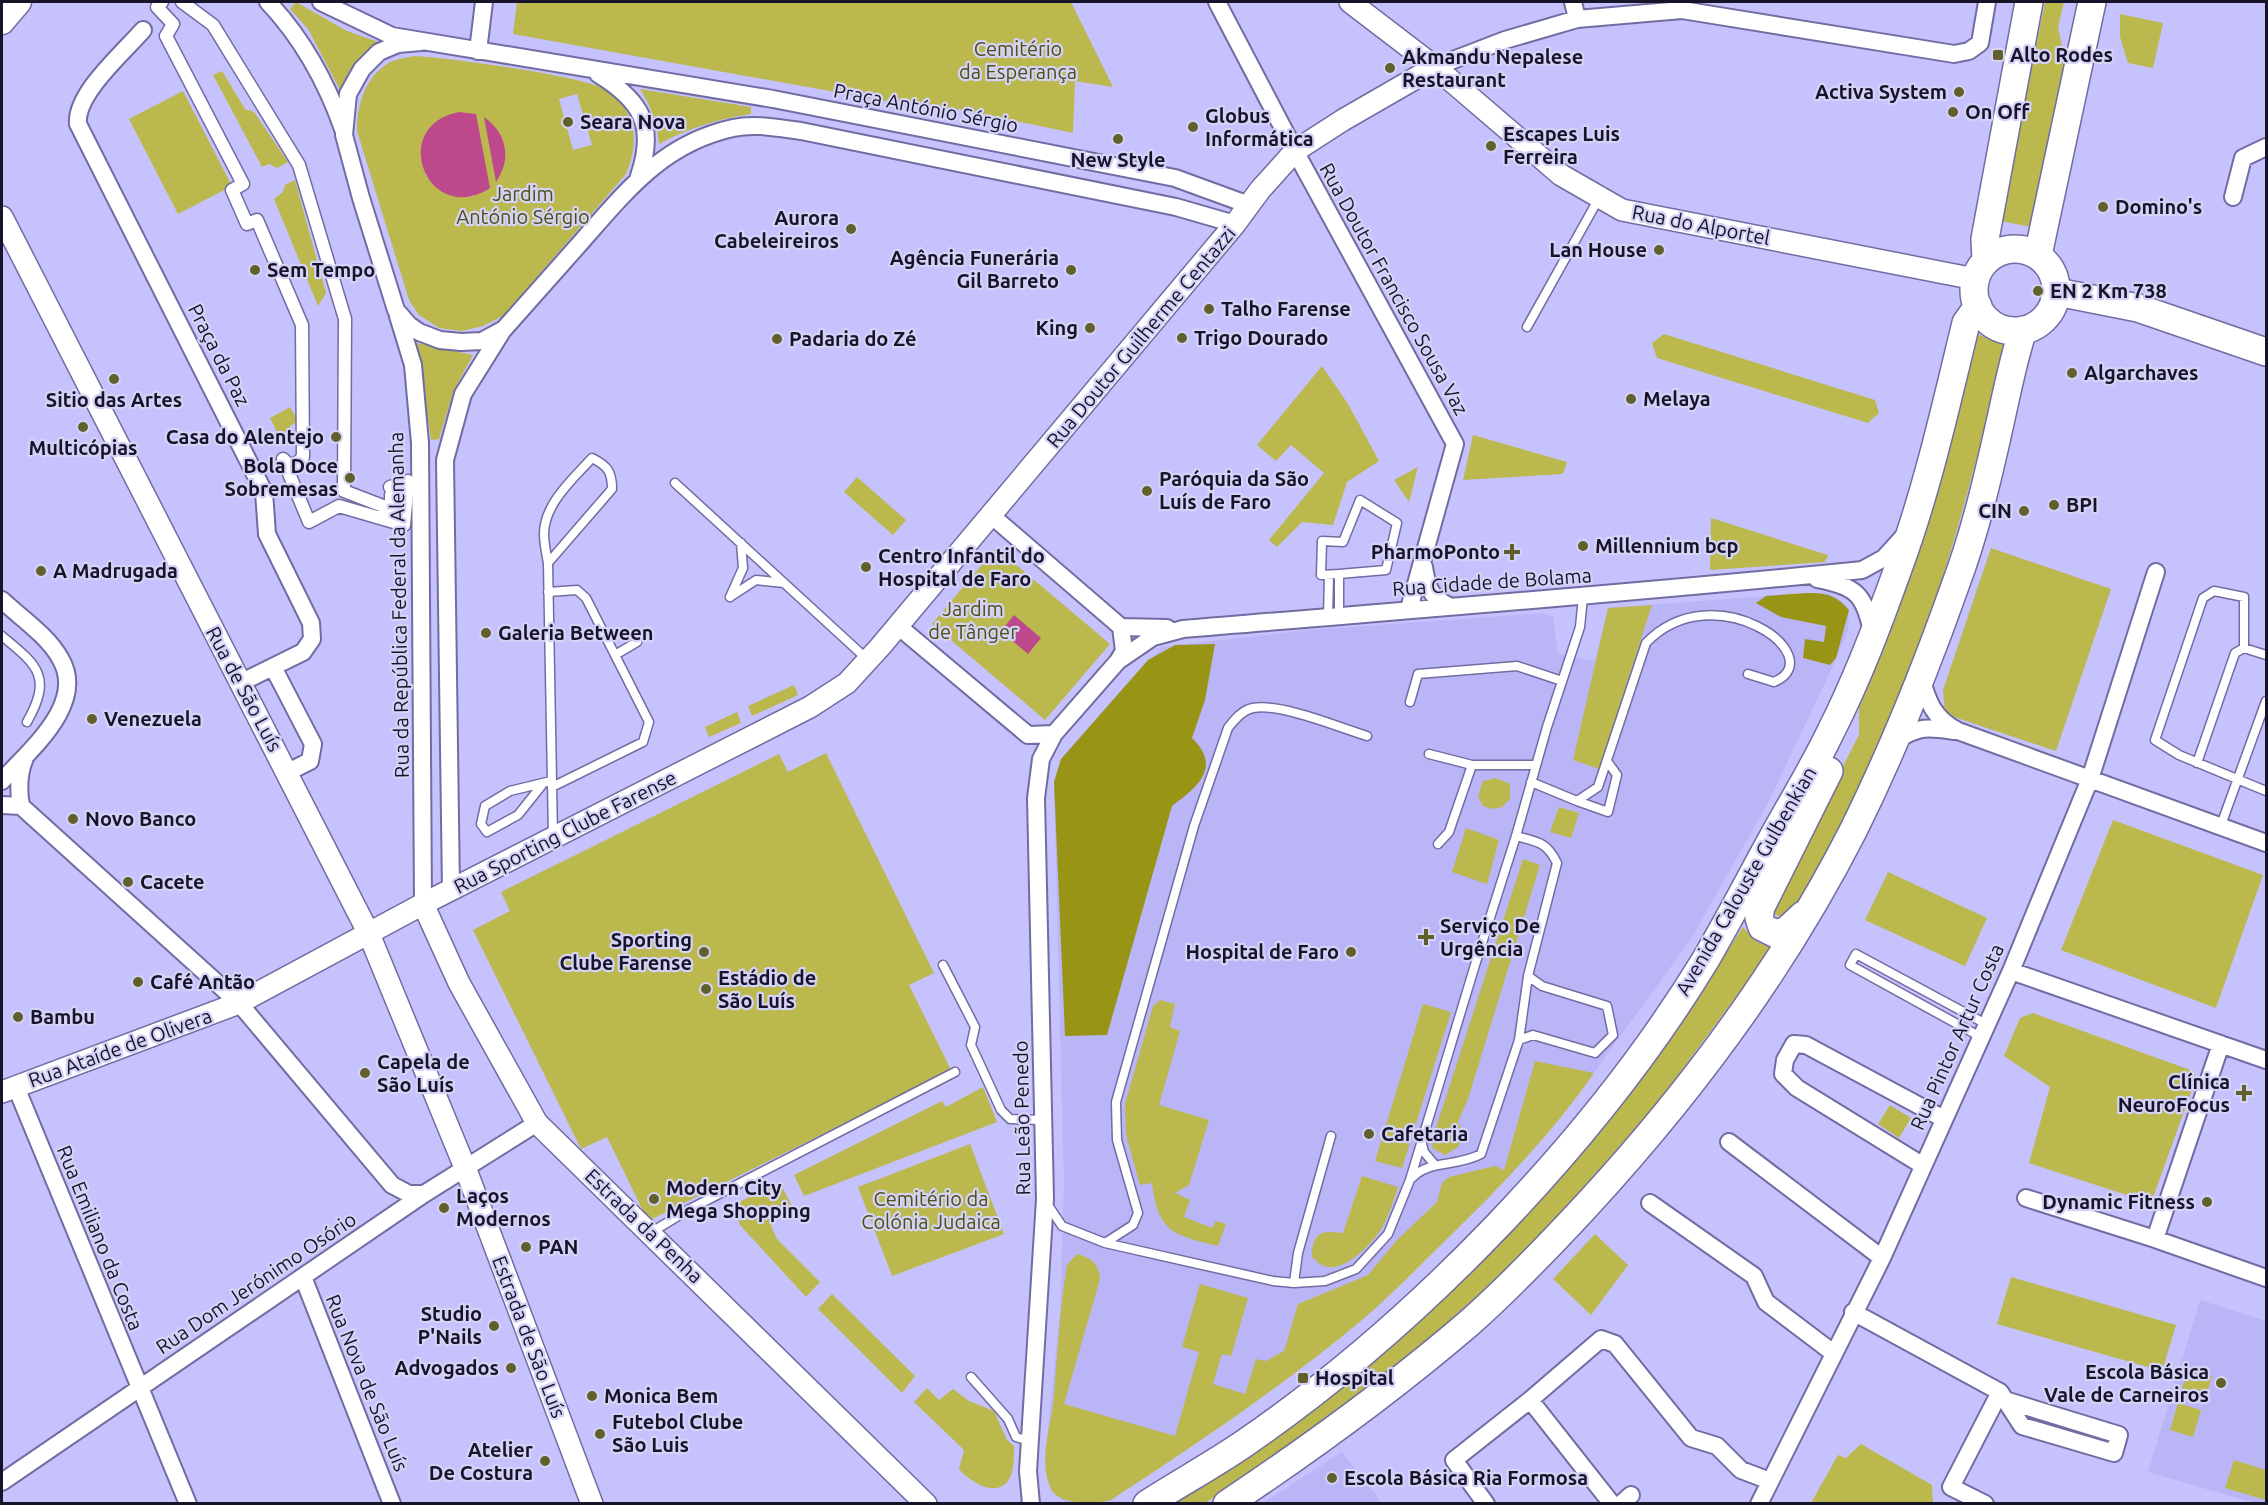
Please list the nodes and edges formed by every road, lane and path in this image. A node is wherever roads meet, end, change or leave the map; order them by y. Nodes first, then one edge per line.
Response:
1 (19, 2) edge
2 (162, 2) edge
3 (182, 2) edge
4 (268, 2) edge
5 (321, 2) edge
6 (484, 2) edge
7 (1218, 2) edge
8 (1350, 2) edge
9 (1573, 2) edge
10 (1988, 2) edge
11 (2029, 2) edge
12 (2074, 2) edge
13 (2092, 2) edge
14 (1683, 6) edge
15 (1577, 19) junction
16 (2, 22) edge
17 (142, 30) dead end
18 (421, 42) junction
19 (478, 51) junction
20 (1435, 67) junction
21 (2078, 68) junction
22 (592, 70) junction
23 (344, 135) junction
24 (2266, 147) edge
25 (1295, 151) junction
26 (639, 177) junction
27 (2234, 197) dead end
28 (1599, 198) junction
29 (1249, 205) junction
30 (2, 217) edge
31 (1235, 224) junction
32 (2038, 255) junction
33 (1981, 269) junction
34 (2056, 292) junction
35 (1978, 306) junction
36 (396, 310) junction
37 (1527, 327) dead end
38 (504, 329) junction
39 (2023, 330) junction
40 (2266, 352) edge
41 (675, 483) dead end
42 (992, 516) junction
43 (1913, 528) junction
44 (741, 543) junction
45 (1423, 557) junction
46 (548, 563) junction
47 (2156, 572) dead end
48 (1339, 574) junction
49 (1329, 575) junction
50 (1804, 576) junction
51 (785, 583) junction
52 (548, 592) junction
53 (1583, 597) junction
54 (2, 600) edge
55 (1449, 606) junction
56 (1409, 609) junction
57 (1334, 616) junction
58 (898, 626) junction
59 (1121, 627) junction
60 (1183, 629) junction
61 (1873, 635) junction
62 (2, 636) edge
63 (637, 642) dead end
64 (2244, 648) junction
65 (874, 654) junction
66 (615, 655) junction
67 (2266, 655) edge
68 (1118, 661) junction
69 (273, 667) junction
70 (1748, 674) dead end
71 (1921, 678) junction
72 (1562, 681) junction
73 (240, 683) junction
74 (2266, 701) edge
75 (1410, 702) dead end
76 (27, 722) dead end
77 (1958, 731) junction
78 (1830, 733) junction
79 (1054, 734) junction
80 (1367, 736) dead end
81 (1895, 741) junction
82 (28, 752) junction
83 (1429, 754) dead end
84 (1607, 761) junction
85 (2197, 763) junction
86 (1472, 765) junction
87 (1536, 765) junction
88 (288, 772) junction
89 (2090, 778) junction
90 (2238, 780) junction
91 (2, 781) edge
92 (1531, 782) junction
93 (552, 784) junction
94 (542, 785) junction
95 (2266, 791) edge
96 (1577, 801) junction
97 (2, 805) edge
98 (21, 806) junction
99 (2221, 825) junction
100 (1516, 836) junction
101 (553, 838) junction
102 (2266, 843) edge
103 (1438, 844) dead end
104 (451, 890) junction
105 (423, 904) junction
106 (1808, 910) junction
107 (369, 934) junction
108 (944, 965) dead end
109 (2011, 971) junction
110 (1528, 976) junction
111 (239, 1003) junction
112 (1983, 1030) junction
113 (1519, 1040) junction
114 (2221, 1044) junction
115 (2266, 1060) edge
116 (955, 1072) dead end
117 (9, 1089) edge
118 (1942, 1118) junction
119 (1043, 1120) junction
120 (537, 1123) junction
121 (1331, 1136) dead end
122 (1422, 1140) junction
123 (1729, 1142) dead end
124 (1435, 1165) junction
125 (1922, 1165) junction
126 (466, 1170) junction
127 (1410, 1180) junction
128 (424, 1194) junction
129 (2026, 1198) dead end
130 (1045, 1200) junction
131 (1650, 1203) dead end
132 (650, 1233) junction
133 (2155, 1239) junction
134 (1105, 1243) junction
135 (1882, 1258) junction
136 (303, 1277) junction
137 (2266, 1278) edge
138 (1294, 1283) junction
139 (1853, 1312) junction
140 (1832, 1352) junction
141 (971, 1377) dead end
142 (139, 1387) junction
143 (2004, 1397) junction
144 (1530, 1400) junction
145 (1030, 1441) junction
146 (1770, 1481) junction
147 (2, 1482) edge
148 (1032, 1502) edge
149 (189, 1503) edge
150 (392, 1503) edge
151 (592, 1503) edge
152 (926, 1503) edge
153 (1147, 1503) edge
154 (1227, 1503) edge
155 (1486, 1503) edge
156 (1612, 1503) edge
157 (1759, 1503) edge
158 (1985, 1503) edge

1 - 16 main road
2 - 3 street
4 - 23 street, Praça António Sérgio
5 - 18 street, Praça António Sérgio
6 - 19 street
7 - 25 street, Rua Doutor Francisco Sousa Vaz
8 - 20 street, Rua do Alportel
9 - 15 street
10 - 14 street
11 - 33 main road
12 - 21 main road
13 - 21 main road
14 - 15 street
15 - 20 street
17 - 69 street, Praça da Paz
18 - 19 street, Praça António Sérgio
18 - 23 street, Praça António Sérgio
19 - 22 street, Praça António Sérgio
20 - 25 street, Rua Doutor Guilherme Centazzi
20 - 28 street, Rua do Alportel
21 - 32 main road
22 - 26 street, Praça António Sérgio
22 - 29 street, Praça António Sérgio
23 - 36 street, Praça António Sérgio
24 - 27 street
25 - 29 street, Rua Doutor Guilherme Centazzi
25 - 45 street, Rua Doutor Francisco Sousa Vaz
26 - 31 street, Praça António Sérgio
26 - 38 street, Praça António Sérgio
28 - 33 street, Rua do Alportel
28 - 37 lane
29 - 31 street, Rua Doutor Guilherme Centazzi
30 - 73 street, Rua de São Luís
31 - 42 street, Rua Doutor Guilherme Centazzi
32 - 33 main road
32 - 34 main road
33 - 35 main road
34 - 39 main road
34 - 40 main road
35 - 39 main road
35 - 43 main road, Avenida Calouste Gulbenkian
36 - 38 street, Praça António Sérgio
36 - 105 street, Rua da República Federal da Alemanha
38 - 104 street
39 - 71 main road
41 - 44 lane
42 - 58 street, Rua Doutor Guilherme Centazzi
42 - 59 street
43 - 50 street, Rua Cidade de Bolama
43 - 61 main road, Avenida Calouste Gulbenkian
44 - 51 lane
44 - 51 lane
45 - 55 street
45 - 56 street, Rua Doutor Francisco Sousa Vaz
46 - 46 lane
46 - 52 lane
47 - 89 street, Rua Pintor Artur Costa
48 - 49 lane
48 - 49 lane
48 - 57 lane
49 - 57 lane
50 - 53 street, Rua Cidade de Bolama
50 - 61 street
51 - 65 lane
52 - 66 lane
52 - 93 lane
53 - 55 street, Rua Cidade de Bolama
53 - 72 lane
54 - 82 street
55 - 56 street, Rua Cidade de Bolama
56 - 57 street, Rua Cidade de Bolama
57 - 60 street, Rua Cidade de Bolama
58 - 65 street, Rua Doutor Guilherme Centazzi
58 - 79 street
59 - 60 street, Rua Cidade de Bolama
59 - 68 street
60 - 68 street, Rua Cidade de Bolama
61 - 78 main road, Avenida Calouste Gulbenkian
62 - 76 lane
63 - 66 lane
64 - 67 lane
64 - 85 lane
64 - 85 lane
65 - 101 street, Rua Sporting Clube Farense
66 - 93 lane
68 - 79 street, Rua Leão Penedo
69 - 73 street, Praça da Paz
69 - 88 street
70 - 84 lane
71 - 77 street
71 - 81 main road
72 - 75 lane
72 - 87 lane
73 - 88 street, Rua de São Luís
74 - 90 lane
77 - 81 street
77 - 89 street
78 - 106 main road
78 - 153 main road, Avenida Calouste Gulbenkian
79 - 119 street, Rua Leão Penedo
80 - 134 lane
81 - 106 main road
82 - 91 street
82 - 98 street
83 - 86 lane
84 - 96 lane
84 - 96 lane
85 - 90 lane
86 - 87 lane
86 - 103 lane
87 - 92 lane
88 - 107 street, Rua de São Luís
89 - 99 street
89 - 109 street, Rua Pintor Artur Costa
90 - 95 lane
90 - 99 lane
92 - 96 lane
92 - 100 lane
93 - 94 lane
93 - 101 lane
94 - 94 lane
97 - 98 street
98 - 111 street
99 - 102 street
100 - 110 lane
100 - 122 lane
101 - 104 street, Rua Sporting Clube Farense
104 - 105 street, Rua Sporting Clube Farense
105 - 107 street, Rua Sporting Clube Farense
105 - 120 street, Estrada da Penha
106 - 154 main road
107 - 111 street, Rua Sporting Clube Farense
107 - 126 street, Rua de São Luís
108 - 119 lane
109 - 112 street, Rua Pintor Artur Costa
109 - 114 street
110 - 113 lane
110 - 113 lane
111 - 117 street, Rua Ataíde de Olivera
111 - 128 street
112 - 112 lane
112 - 118 street, Rua Pintor Artur Costa
113 - 124 lane
114 - 115 street
114 - 133 street
116 - 132 lane
117 - 142 street, Rua Emiliano da Costa
118 - 125 street, Rua Pintor Artur Costa
118 - 125 street
119 - 130 street, Rua Leão Penedo
120 - 126 street, Rua Dom Jerónimo Osório
120 - 132 street, Estrada da Penha
121 - 138 lane
122 - 124 lane
122 - 127 lane
123 - 135 street
124 - 127 lane
125 - 135 street, Rua Pintor Artur Costa
126 - 128 street, Rua Dom Jerónimo Osório
126 - 151 street, Estrada de São Luís
127 - 138 lane
128 - 136 street, Rua Dom Jerónimo Osório
129 - 133 street
130 - 134 lane
130 - 145 street, Rua Leão Penedo
131 - 140 street
132 - 152 street, Estrada da Penha
133 - 137 street
134 - 138 lane
135 - 139 street, Rua Pintor Artur Costa
136 - 142 street, Rua Dom Jerónimo Osório
136 - 150 street, Rua Nova de São Luís
139 - 140 street, Rua Pintor Artur Costa
139 - 143 street
140 - 146 street, Rua Pintor Artur Costa
141 - 145 lane
142 - 147 street, Rua Dom Jerónimo Osório
142 - 149 street, Rua Emiliano da Costa
143 - 143 street
143 - 158 street
144 - 146 street
144 - 155 street
144 - 156 street
145 - 148 street, Rua Leão Penedo
146 - 157 street, Rua Pintor Artur Costa

